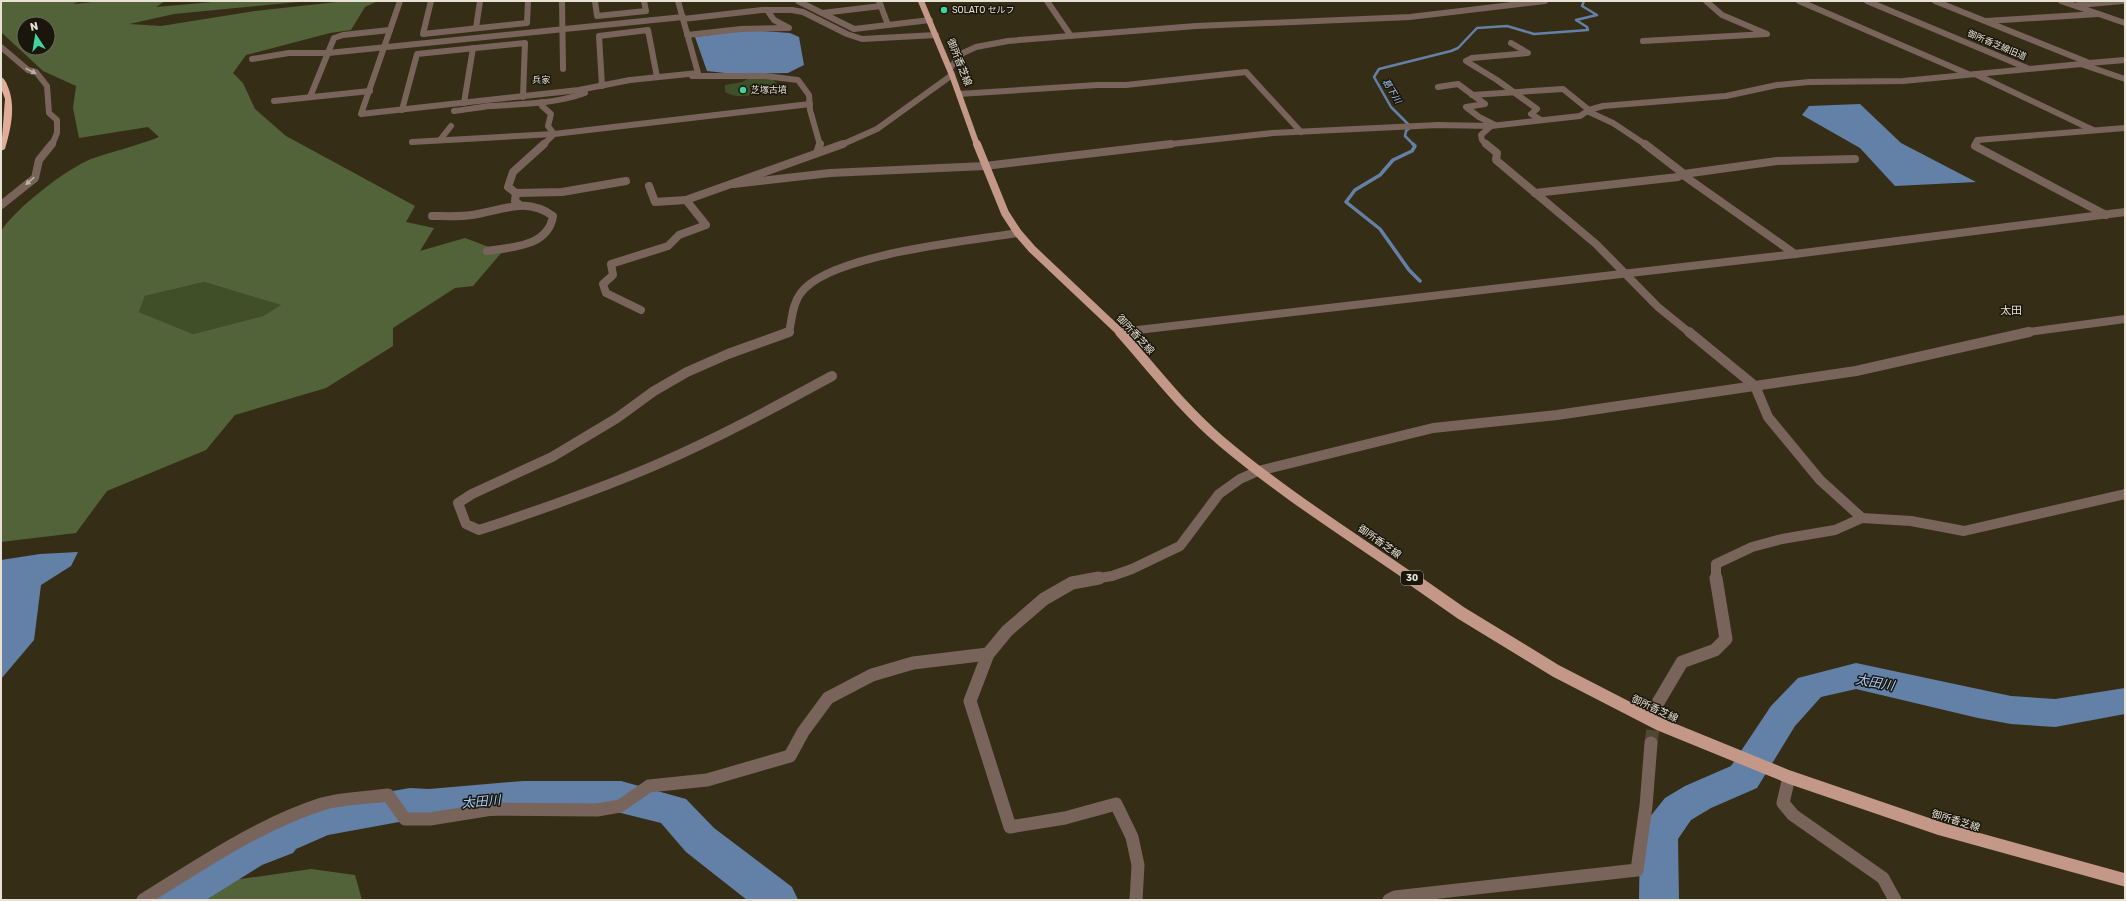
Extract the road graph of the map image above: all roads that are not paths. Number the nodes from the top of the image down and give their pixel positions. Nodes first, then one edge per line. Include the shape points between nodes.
1 (400, 1) edge
2 (431, 1) edge
3 (480, 1) edge
4 (528, 1) edge
5 (562, 1) edge
6 (595, 1) edge
7 (644, 1) edge
8 (678, 1) edge
9 (798, 1) edge
10 (921, 1) edge
11 (1047, 1) edge
12 (1545, 1) edge
13 (1706, 1) edge
14 (1799, 1) edge
15 (1867, 1) edge
16 (1935, 1) edge
17 (2061, 1) edge
18 (2123, 1) edge
19 (880, 4) edge
20 (2074, 6) junction
21 (767, 10) junction
22 (822, 13) junction
23 (2098, 14) junction
24 (683, 18) junction
25 (930, 20) junction
26 (1984, 22) junction
27 (525, 23) junction
28 (2125, 23) edge
29 (888, 25) junction
30 (476, 28) junction
31 (562, 29) junction
32 (390, 30) junction
33 (525, 33) junction
34 (688, 35) junction
35 (936, 35) junction
36 (1071, 36) junction
37 (1643, 41) dead end
38 (524, 43) junction
39 (1511, 43) dead end
40 (1, 47) edge
41 (385, 47) junction
42 (473, 48) junction
43 (328, 53) junction
44 (252, 59) dead end
45 (2125, 60) edge
46 (2091, 63) junction
47 (2081, 64) junction
48 (562, 69) dead end
49 (2029, 69) junction
50 (951, 71) junction
51 (1973, 74) junction
52 (658, 77) junction
53 (1, 79) edge
54 (2125, 79) edge
55 (602, 86) junction
56 (1438, 87) dead end
57 (370, 91) junction
58 (1512, 92) junction
59 (959, 94) junction
60 (1472, 95) junction
61 (310, 97) junction
62 (523, 97) junction
63 (274, 101) dead end
64 (542, 102) junction
65 (464, 103) junction
66 (810, 104) junction
67 (402, 110) junction
68 (440, 111) dead end
69 (1588, 111) junction
70 (1541, 120) junction
71 (451, 126) dead end
72 (1494, 126) junction
73 (2125, 128) edge
74 (2093, 130) junction
75 (1301, 132) junction
76 (554, 134) junction
77 (440, 140) junction
78 (412, 142) dead end
79 (1, 149) edge
80 (817, 153) junction
81 (1855, 159) dead end
82 (985, 166) junction
83 (1683, 175) junction
84 (626, 181) dead end
85 (734, 184) junction
86 (649, 186) dead end
87 (516, 193) junction
88 (1535, 193) junction
89 (686, 200) junction
90 (1, 205) edge
91 (520, 206) junction
92 (2125, 212) edge
93 (2106, 215) junction
94 (432, 216) dead end
95 (1018, 233) junction
96 (487, 251) dead end
97 (1795, 254) junction
98 (1626, 274) junction
99 (641, 310) dead end
100 (2125, 319) edge
101 (1120, 332) junction
102 (832, 376) dead end
103 (1755, 386) junction
104 (1258, 471) junction
105 (2125, 494) edge
106 (1862, 518) junction
107 (988, 654) junction
108 (1656, 706) tunnel mouth
109 (1651, 743) tunnel mouth
110 (1789, 777) junction
111 (2125, 880) edge
112 (143, 900) edge
113 (1136, 900) edge
114 (1389, 900) edge
115 (1895, 900) edge

1 - 32 street
2 - 30 street via 423,34
3 - 30 street
4 - 27 street
5 - 31 street
6 - 7 street via 597,16 646,11
8 - 24 street
9 - 22 street
10 - 25 main road, 御所香芝線 / 30
11 - 36 street
12 - 36 street via 1410,17 1196,26
13 - 37 street via 1722,14 1767,34
14 - 51 street
15 - 49 street, 御所香芝線旧道
16 - 26 street
17 - 20 street
18 - 20 street
19 - 22 street
19 - 29 street
20 - 23 street
21 - 24 street
21 - 34 street via 774,20 789,28 741,29
21 - 35 street via 802,12 862,39
22 - 29 street via 854,29
23 - 26 street
23 - 28 street
24 - 31 street
24 - 34 street
25 - 29 street
25 - 35 main road, 御所香芝線 / 30
26 - 46 street
27 - 30 street
27 - 33 street
31 - 33 street
31 - 48 street
32 - 41 street
32 - 43 street via 337,36
33 - 38 street
33 - 41 street
34 - 52 street via 698,73
35 - 50 main road, 御所香芝線 / 30
36 - 50 street via 988,44 963,54
38 - 42 street
38 - 62 street
39 - 58 street via 1528,53 1472,58 1466,61
40 -> 90 street via 28,70 36,72 47,86 49,113 57,120 57,133 39,160 35,178
41 - 43 street
41 - 57 street
42 - 65 street
42 - 67 street via 417,54
43 - 44 street via 289,53
43 - 61 street
45 - 46 street
46 - 47 street
47 - 49 street, 御所香芝線旧道
47 - 54 street, 御所香芝線旧道
49 - 51 street
50 - 59 main road, 御所香芝線 / 30
50 - 80 street via 877,129
51 - 69 street via 1903,81 1796,83 1726,96 1603,106
51 - 74 street
52 - 55 street
52 - 55 street via 648,30 599,36
53 - 79 highway via 9,99 7,128
55 - 62 street
56 - 60 street via 1458,84
57 - 61 street
57 - 67 street via 361,114
58 - 60 street
58 - 69 street via 1563,89
58 - 70 street via 1537,109 1531,114
59 - 75 street via 1126,85 1246,72
59 - 82 main road, 御所香芝線 / 30
60 - 72 street via 1485,104 1466,107
61 - 63 street
62 - 65 street
64 - 66 street via 564,100 589,91 619,85 703,75 765,76 798,80 809,95
64 - 68 street via 514,107
64 - 76 street via 542,106 551,114 548,126
65 - 67 street
66 - 76 street
66 - 80 street via 820,143
69 - 70 street via 1580,116
69 - 83 street via 1630,133
70 - 72 street
71 - 77 street
72 - 75 street via 1438,124
72 - 88 street via 1481,135 1482,140 1497,153 1496,160
73 - 74 street
74 - 93 street via 1976,140 1975,146
75 - 82 street via 1216,138
76 - 77 street
76 - 87 street via 513,172 508,187
77 - 78 street
80 - 85 street
81 - 83 street via 1777,161
82 - 85 street via 830,174
82 - 95 main road, 御所香芝線 / 30 via 1005,213
83 - 88 street via 1678,178
83 - 97 street via 1745,216
84 - 87 street via 574,191
85 - 89 street
86 - 89 street via 654,202
87 - 91 street via 515,201
88 - 98 street via 1596,244
89 - 99 street via 706,225 679,235 668,246 610,264 613,275 603,284 606,294
91 - 94 street via 471,215
91 - 96 street via 542,207 553,216 547,235 532,242
92 - 93 street
93 - 97 street
95 - 101 main road, 御所香芝線 / 30
95 - 102 street via 926,247 841,266 803,290 798,297 789,332 687,372 552,457 472,494 458,503 460,509 466,524 479,530 532,512 634,474 757,417
97 - 98 street
98 - 101 street
98 - 103 street via 1658,307
100 - 103 street via 2013,334 1856,371
101 - 104 main road, 御所香芝線 / 30 via 1188,410
103 - 104 street via 1557,415 1434,428
103 - 106 street via 1768,417 1820,480
104 - 107 street via 1240,479 1220,494 1180,546 1119,574 1072,583 1044,599 1007,631
104 - 110 main road, 御所香芝線 / 30 via 1461,613 1556,671 1659,724
105 - 106 street via 1964,531 1911,521
106 - 108 street via 1835,530 1752,547 1716,564 1726,639 1715,650 1682,662
107 - 112 street via 913,663 872,675 828,698 803,732 790,756 706,780 650,786 620,806 597,810 492,809 430,819 405,819 388,795 323,804 237,842
107 - 113 street via 970,701 1010,827 1065,818 1116,804 1132,837 1138,865
109 - 114 street via 1637,870 1395,897
110 - 111 main road, 御所香芝線 / 30 via 1941,829
110 - 115 street via 1784,803 1793,815 1883,878

